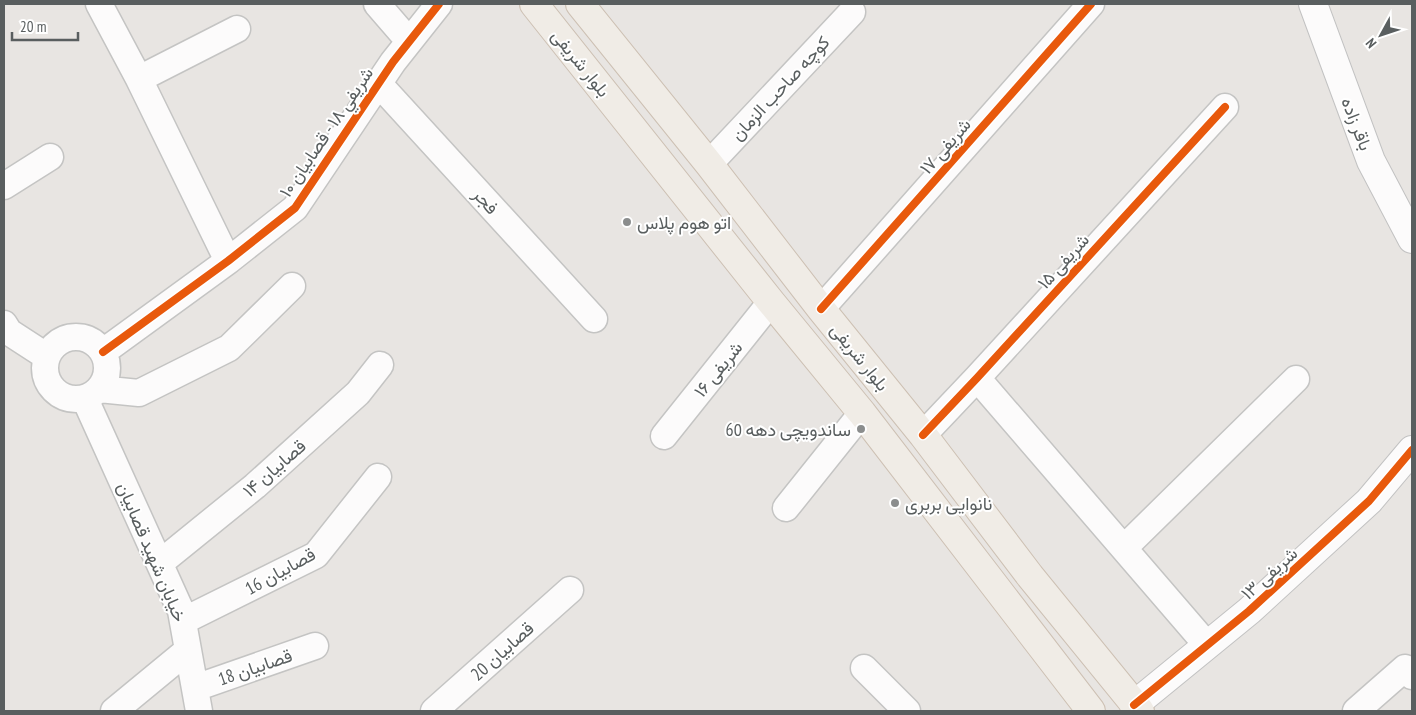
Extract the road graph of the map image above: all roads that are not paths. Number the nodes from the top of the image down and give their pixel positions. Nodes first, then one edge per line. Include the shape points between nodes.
1 (99, 4) edge
2 (377, 4) edge
3 (439, 4) edge
4 (534, 4) edge
5 (580, 4) edge
6 (1092, 4) edge
7 (1312, 4) edge
8 (852, 12) dead end
9 (237, 29) dead end
10 (409, 41) junction
11 (139, 79) junction
12 (378, 83) junction
13 (1225, 107) dead end
14 (50, 158) dead end
15 (709, 164) junction
16 (4, 186) edge
17 (1412, 239) edge
18 (228, 261) junction
19 (292, 286) dead end
20 (771, 302) junction
21 (821, 309) junction
22 (594, 319) dead end
23 (4, 324) edge
24 (103, 352) junction
25 (46, 356) junction
26 (380, 365) dead end
27 (977, 378) junction
28 (1296, 379) dead end
29 (92, 394) junction
30 (862, 413) junction
31 (923, 435) junction
32 (664, 436) dead end
33 (1412, 450) edge
34 (378, 477) dead end
35 (786, 508) dead end
36 (1124, 548) junction
37 (160, 563) junction
38 (570, 590) dead end
39 (183, 622) junction
40 (1207, 645) junction
41 (315, 646) dead end
42 (188, 650) junction
43 (864, 668) dead end
44 (1410, 668) edge
45 (197, 700) edge
46 (1137, 708) edge
47 (114, 711) edge
48 (434, 711) edge
49 (907, 711) edge
50 (1091, 711) edge
51 (1356, 711) edge

1 - 11 street
2 - 10 street
3 - 10 street, شريفي ۱۸ - قصابیان ۱۰
4 - 20 main road, بلوار شریفی
5 - 15 main road, بلوار شریفی
6 - 21 street, شریفی ۱۷
7 - 17 street, باقر زاده via 1372,161
8 - 15 street, کوچه صاحب الزمان
9 - 11 street
10 - 12 street, شريفي ۱۸ - قصابیان ۱۰
11 - 18 street
12 - 18 street, شريفي ۱۸ - قصابیان ۱۰ via 295,208
12 - 22 street, فجر
13 - 27 street, شریفی ۱۵
14 - 16 street
15 - 21 main road, بلوار شریفی
18 - 24 street, شريفي ۱۸ - قصابیان ۱۰
19 - 29 street via 229,348 139,393
20 - 30 main road, بلوار شریفی
20 - 32 street, شریفی ۱۶
21 - 31 main road, بلوار شریفی
23 - 25 street via 9,332
24 - 25 street via 93,342 80,337 66,338 54,345
24 - 29 street via 106,378
25 - 29 street via 44,370 48,384 58,394 71,400
26 - 37 street, قصابیان ۱۴ via 358,393 255,486
27 - 31 street, شریفی ۱۵
27 - 36 street
28 - 36 street
29 - 37 street, خیابان شهید قصابیان
30 - 35 street
30 - 50 main road, بلوار شریفی
31 - 46 main road, بلوار شریفی via 1030,576
33 - 40 street, شریفی ۱۳ via 1369,501
34 - 39 street, قصابیان 16 via 316,556
36 - 40 street
37 - 39 street, خیابان شهید قصابیان
38 - 48 street, قصابیان 20
39 - 42 street, خیابان شهید قصابیان
40 - 46 street, شریفی ۱۳
41 - 45 street, قصابیان 18
42 - 45 street, خیابان شهید قصابیان
42 - 47 street
43 - 49 street
44 - 51 street

